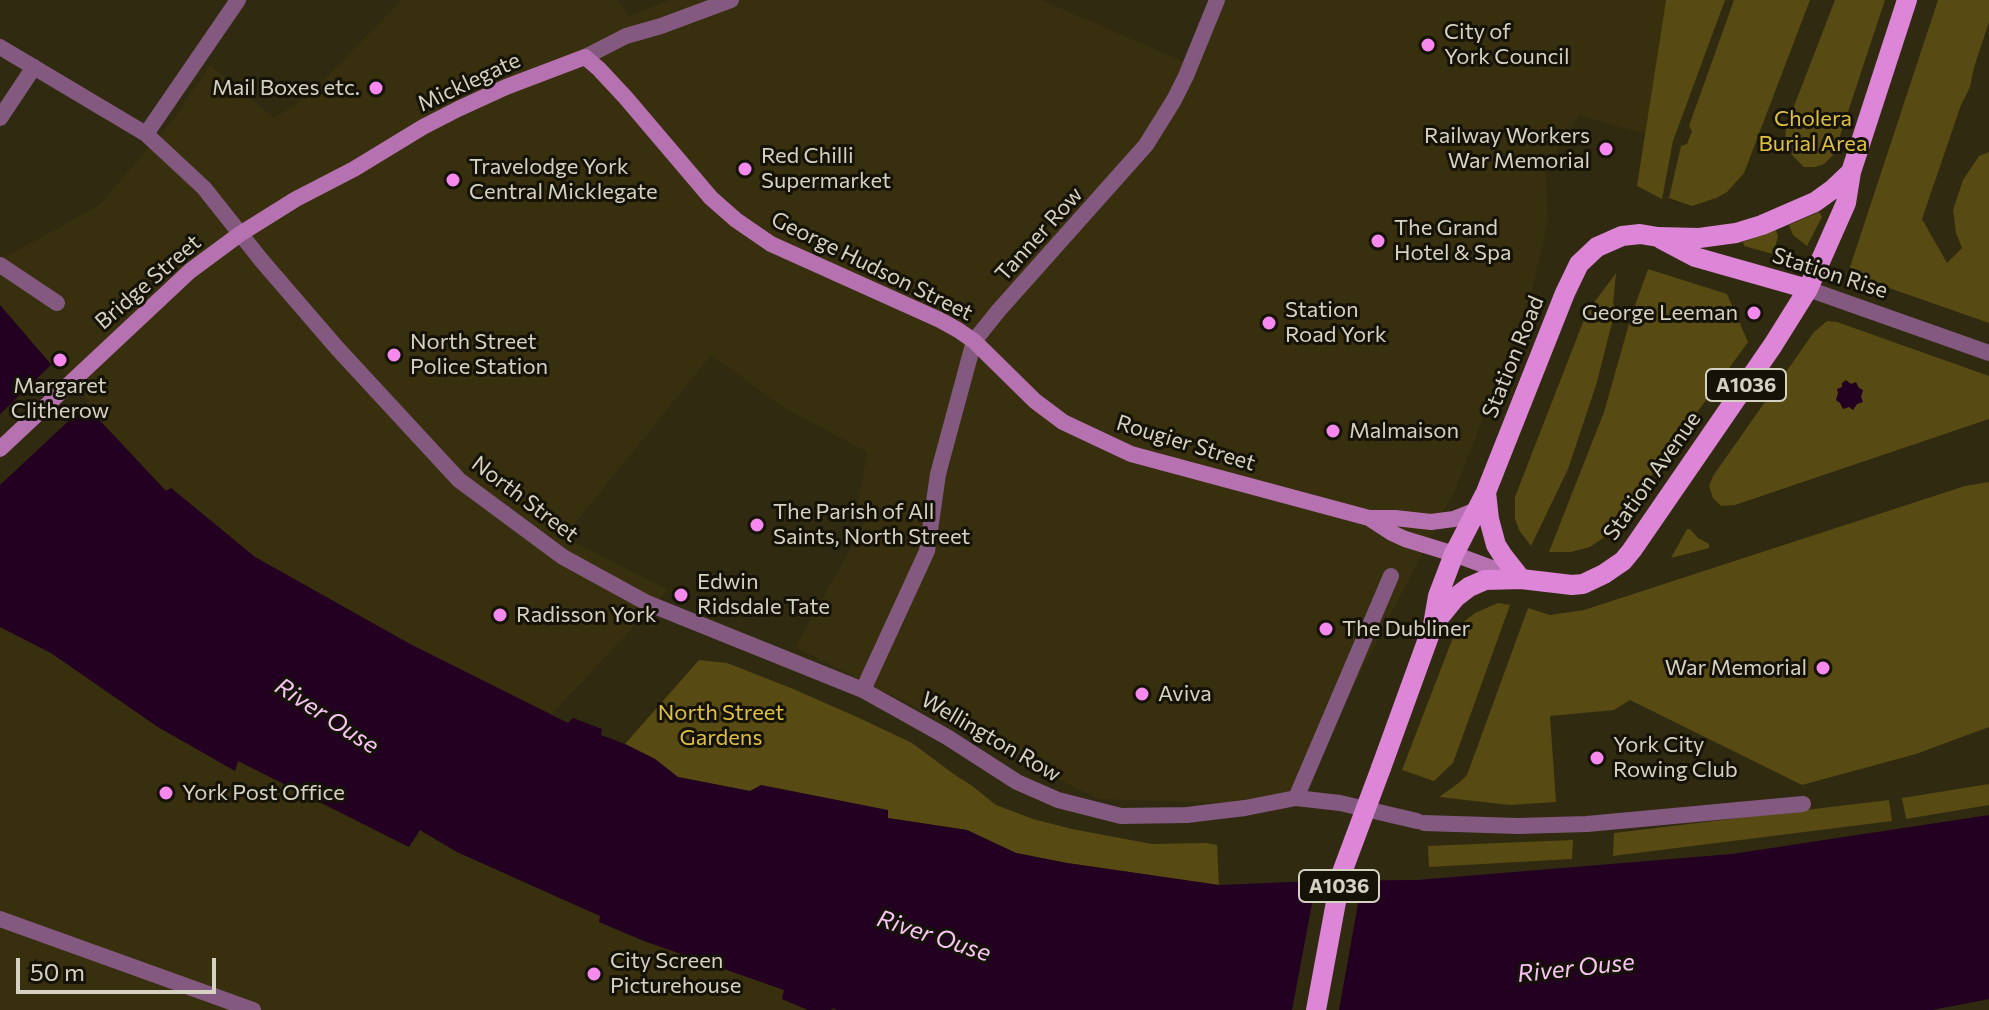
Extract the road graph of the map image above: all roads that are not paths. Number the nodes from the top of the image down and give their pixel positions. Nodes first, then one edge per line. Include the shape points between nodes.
1 (238, 0) edge
2 (731, 0) edge
3 (1217, 0) edge
4 (1907, 0) edge
5 (0, 47) edge
6 (585, 57) junction
7 (34, 67) junction
8 (0, 118) edge
9 (146, 134) junction
10 (1851, 172) junction
11 (240, 234) junction
12 (1658, 237) junction
13 (0, 265) edge
14 (1808, 289) junction
15 (57, 303) dead end
16 (974, 341) junction
17 (1989, 353) edge
18 (0, 449) edge
19 (1486, 492) junction
20 (1474, 511) junction
21 (1369, 518) junction
22 (1454, 554) junction
23 (1391, 576) dead end
24 (1521, 579) junction
25 (1433, 625) junction
26 (863, 690) junction
27 (1296, 798) junction
28 (1803, 804) dead end
29 (0, 919) edge
30 (253, 1010) edge
31 (1316, 1010) edge

1 - 9 street
2 - 6 street, Micklegate via 626,36
3 - 16 street, Tanner Row via 1174,100 1146,145
4 - 10 main road, A1036
5 - 7 street, North Street
6 - 11 main road, Micklegate via 458,109
6 - 16 main road, George Hudson Street via 736,220 771,244 940,320
7 - 8 street
7 - 9 street, North Street
9 - 11 street, North Street via 198,182
10 - 12 main road, A1036 via 1815,202 1762,225 1699,238
10 - 14 main road, A1036 via 1846,203
11 - 18 main road, Bridge Street via 190,271
11 - 26 street, North Street via 459,480 563,557 647,603
12 - 14 main road, Station Rise / A1036 via 1695,257
12 - 19 main road, Station Road / A1036 via 1622,236 1588,253 1577,268
13 - 15 street
14 - 17 street, Station Rise
14 - 24 main road, Station Avenue / A1036 via 1623,561 1583,584
16 - 21 main road, Rougier Street via 1063,422 1131,454
16 - 26 street, Tanner Row via 938,474 927,551
19 - 20 main road, Station Road / A1036
19 - 24 main road via 1496,545
20 - 21 main road, Rougier Street via 1431,522
20 - 22 main road, Station Road / A1036
21 - 22 main road, Rougier Street via 1405,539
22 - 24 main road, Rougier Street
22 - 25 main road, Station Road / A1036
23 - 27 street
24 - 25 main road, Station Road / A1036 via 1485,580 1469,587
25 - 31 main road, Station Road / A1036, bridge via 1341,875
26 - 27 street, Wellington Row via 1017,782 1058,800 1121,816 1187,815
27 - 28 street via 1420,822 1518,826
29 - 30 street

